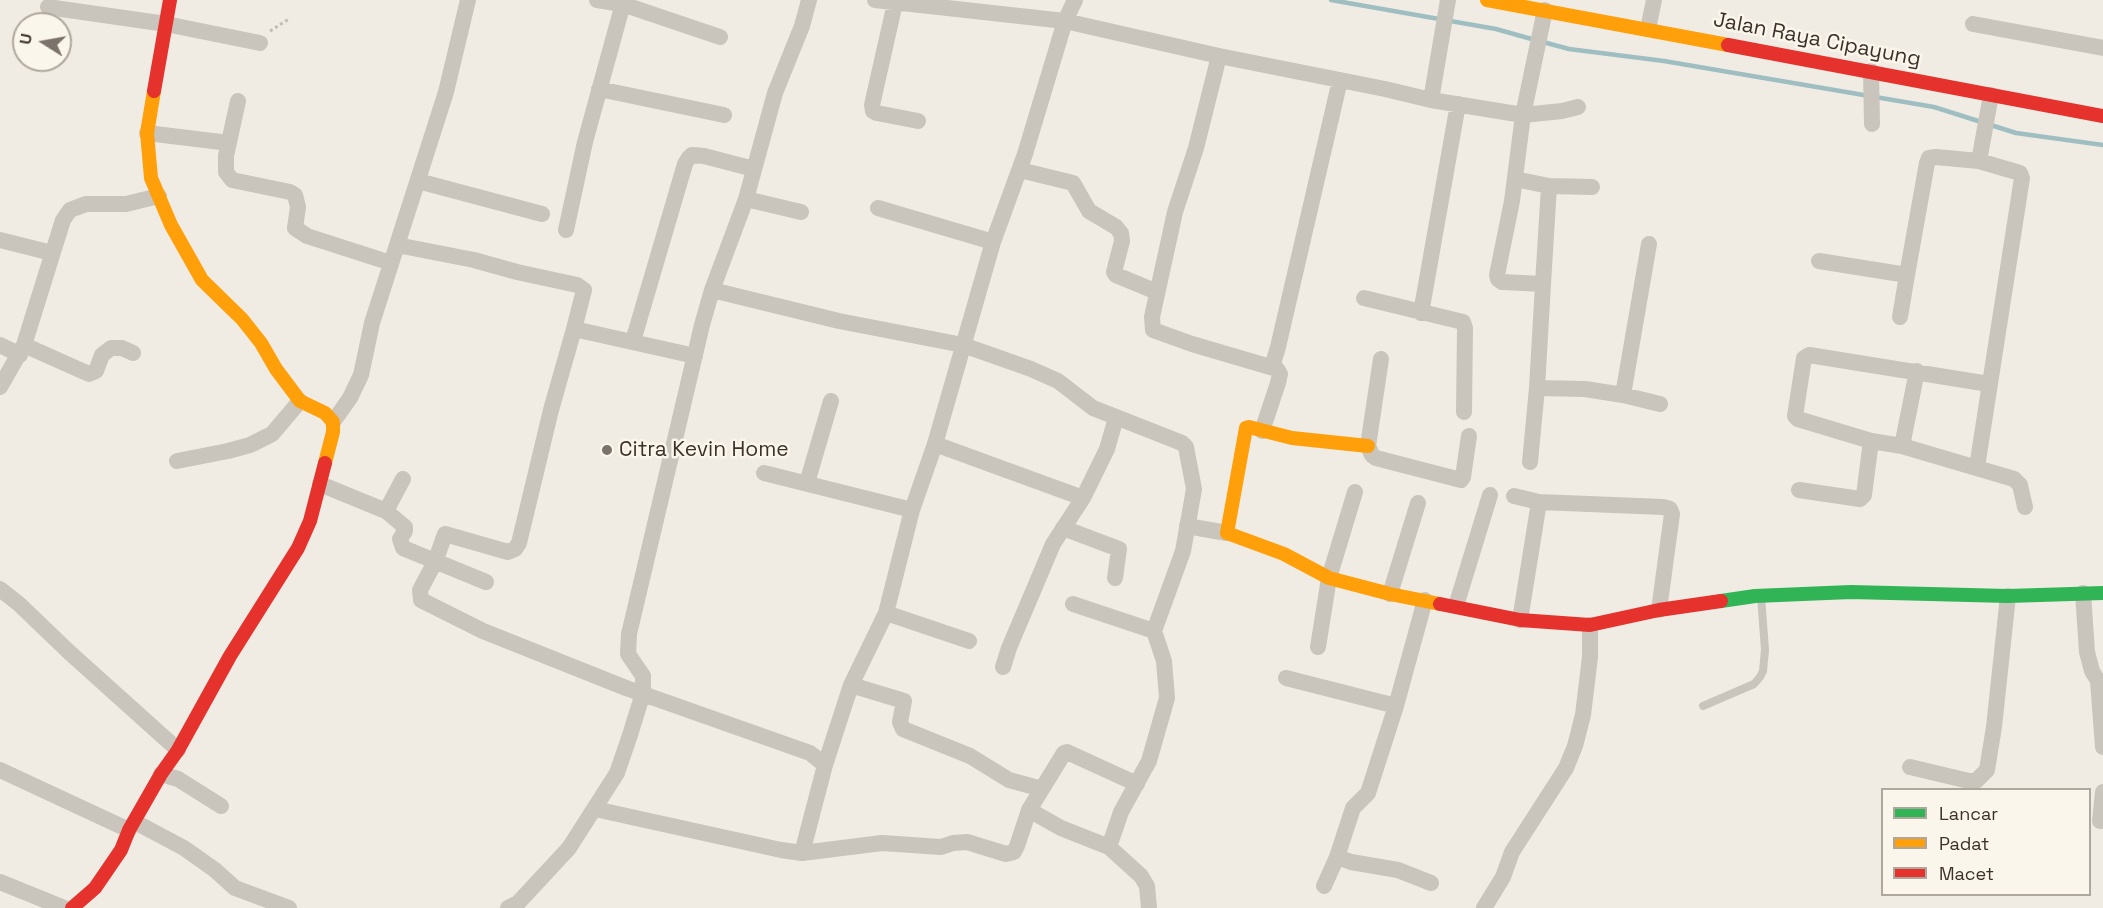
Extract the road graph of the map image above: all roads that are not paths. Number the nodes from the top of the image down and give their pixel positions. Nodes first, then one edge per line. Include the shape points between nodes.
1 (170, 0) edge
2 (468, 0) edge
3 (597, 0) edge
4 (809, 0) edge
5 (875, 0) edge
6 (1075, 0) edge
7 (1487, 0) edge
8 (1654, 0) edge
9 (623, 2) edge
10 (895, 3) junction
11 (1447, 5) edge
12 (48, 6) dead end
13 (1544, 15) junction
14 (1065, 21) junction
15 (166, 24) junction
16 (1973, 24) dead end
17 (1648, 29) junction
18 (720, 37) dead end
19 (260, 43) road end
20 (2103, 48) edge
21 (1219, 56) junction
22 (1871, 77) junction
23 (1340, 80) junction
24 (598, 89) junction
25 (1431, 100) junction
26 (238, 101) dead end
27 (1458, 104) junction
28 (1990, 104) junction
29 (1578, 107) dead end
30 (2103, 113) edge
31 (724, 115) dead end
32 (1523, 115) junction
33 (1872, 116) dead end
34 (918, 121) dead end
35 (147, 133) junction
36 (228, 143) junction
37 (1979, 161) junction
38 (754, 169) junction
39 (1020, 170) junction
40 (1515, 179) junction
41 (418, 181) junction
42 (1549, 186) junction
43 (1592, 187) dead end
44 (159, 196) junction
45 (746, 199) junction
46 (878, 208) dead end
47 (801, 212) dead end
48 (542, 214) dead end
49 (566, 230) dead end
50 (0, 240) edge
51 (993, 242) junction
52 (1649, 244) dead end
53 (396, 245) junction
54 (52, 253) junction
55 (1819, 261) dead end
56 (391, 262) junction
57 (1907, 275) junction
58 (1544, 284) junction
59 (712, 290) junction
60 (1157, 292) junction
61 (1364, 298) dead end
62 (1421, 313) junction
63 (1900, 317) dead end
64 (574, 329) junction
65 (633, 340) junction
66 (0, 345) edge
67 (963, 345) junction
68 (22, 350) junction
69 (133, 353) dead end
70 (695, 356) junction
71 (1381, 358) dead end
72 (1272, 367) junction
73 (1917, 371) junction
74 (1989, 384) junction
75 (0, 387) edge
76 (1537, 388) junction
77 (1623, 395) junction
78 (300, 401) junction
79 (831, 401) dead end
80 (1660, 404) dead end
81 (1464, 412) dead end
82 (1116, 418) junction
83 (333, 422) junction
84 (1262, 431) junction
85 (1469, 436) dead end
86 (1871, 441) junction
87 (935, 444) junction
88 (1368, 446) junction
89 (1902, 446) junction
90 (177, 461) dead end
91 (1530, 462) dead end
92 (1977, 467) junction
93 (764, 473) dead end
94 (403, 478) dead end
95 (807, 483) junction
96 (320, 484) junction
97 (1799, 490) dead end
98 (1355, 492) dead end
99 (1490, 495) dead end
100 (1514, 496) dead end
101 (1083, 498) junction
102 (1539, 502) junction
103 (1418, 503) dead end
104 (2025, 507) dead end
105 (912, 510) junction
106 (386, 511) junction
107 (1187, 526) junction
108 (1063, 528) junction
109 (1227, 533) junction
110 (435, 562) junction
111 (1115, 578) dead end
112 (1329, 578) junction
113 (486, 582) dead end
114 (0, 590) edge
115 (2083, 593) junction
116 (2103, 593) edge
117 (1390, 594) junction
118 (1761, 596) junction
119 (2008, 596) junction
120 (1425, 600) junction
121 (1073, 604) dead end
122 (1456, 606) junction
123 (1659, 610) junction
124 (886, 613) junction
125 (1520, 620) junction
126 (1590, 625) junction
127 (1154, 631) junction
128 (969, 641) dead end
129 (1318, 646) dead end
130 (1003, 667) dead end
131 (1287, 678) dead end
132 (851, 685) junction
133 (643, 693) junction
134 (1396, 706) junction
135 (1703, 706) dead end
136 (2103, 747) edge
137 (178, 750) junction
138 (825, 765) junction
139 (1910, 767) dead end
140 (0, 770) edge
141 (161, 774) junction
142 (1137, 784) junction
143 (1042, 789) junction
144 (2103, 792) edge
145 (221, 806) dead end
146 (595, 809) junction
147 (1029, 810) junction
148 (2100, 821) dead end
149 (132, 826) junction
150 (1109, 847) junction
151 (802, 853) junction
152 (1337, 857) junction
153 (0, 882) edge
154 (1431, 883) dead end
155 (1324, 886) dead end
156 (516, 906) edge
157 (64, 908) edge
158 (72, 908) edge
159 (289, 908) edge
160 (1149, 908) edge
161 (1484, 908) edge

1 - 15 street
2 - 41 street via 446,92
3 - 9 street
4 - 38 street
5 - 10 street
6 - 14 street
7 - 13 street, Jalan Raya Cipayung
8 - 17 street
9 - 18 street
9 - 24 street
10 - 14 street
10 - 34 street via 873,111
11 - 25 street
12 - 15 street
13 - 17 street, Jalan Raya Cipayung
13 - 32 street
14 - 21 street
14 - 39 street
15 - 19 street
15 - 35 street
16 - 20 street
17 - 22 street, Jalan Raya Cipayung
21 - 23 street
21 - 60 street
22 - 28 street, Jalan Raya Cipayung
22 - 33 street
23 - 25 street
23 - 72 street
24 - 31 street
24 - 49 street
25 - 27 street
26 - 36 street
27 - 32 street
27 - 62 street
28 - 30 street, Jalan Raya Cipayung
28 - 37 street
29 - 32 street
32 - 40 street
35 - 36 street
35 - 44 street via 152,178
36 - 56 street via 225,172 232,180 295,195 295,228 307,236
37 - 57 street via 1929,158
37 - 74 street via 2020,173 2022,177
38 - 45 street
38 - 65 street via 704,156 692,155 688,159
39 - 51 street
39 - 60 street via 1073,183 1089,211 1121,233 1116,275
40 - 42 street
40 - 58 street via 1498,279
41 - 48 street
41 - 53 street
42 - 43 street
42 - 58 street
44 - 54 street via 126,204 86,204 70,210
44 - 78 street via 202,280 261,343
45 - 47 street
45 - 59 street
46 - 51 street
50 - 54 street
51 - 67 street
52 - 77 street
53 - 56 street
53 - 64 street via 577,285 584,290
54 - 68 street
55 - 57 street
56 - 83 street via 361,375
57 - 63 street
58 - 76 street
59 - 67 street via 839,321
59 - 70 street
60 - 72 street via 1153,330
61 - 62 street
62 - 81 street via 1463,322
64 - 65 street
64 - 110 street via 519,543 508,552 447,533
65 - 70 street
66 - 68 street
67 - 82 street via 1058,381 1093,408
67 - 87 street
68 - 69 street via 88,374 96,371 102,355 111,348
68 - 75 street
70 - 133 street via 629,634 628,654 643,676
71 - 88 street
72 - 84 street via 1280,374
73 - 74 street
73 - 86 street via 1809,355 1804,358 1795,416
73 - 89 street
74 - 92 street
76 - 77 street
76 - 91 street
77 - 80 street
78 - 83 street via 326,413
78 - 90 street via 272,434 258,441 228,452
79 - 95 street
82 - 101 street via 1107,449
82 - 107 street via 1182,442 1186,447 1194,489
83 - 96 street
84 - 88 street
84 - 109 street via 1249,427 1244,432
85 - 88 street via 1461,480 1376,458
86 - 89 street
86 - 97 street via 1864,495 1860,499
87 - 101 street
87 - 105 street
89 - 92 street
92 - 104 street via 2014,479 2020,485
93 - 95 street
94 - 106 street
95 - 105 street
96 - 106 street
96 - 137 street via 298,548 230,656
98 - 112 street
99 - 122 street
100 - 102 street
101 - 108 street
102 - 123 street via 1670,509
102 - 125 street
103 - 117 street
105 - 124 street
106 - 110 street via 405,527 400,539 403,548
107 - 109 street
107 - 127 street
108 - 111 street via 1116,546 1119,549
108 - 130 street
109 - 112 street via 1284,554
110 - 113 street
110 - 133 street via 420,590 422,600 483,631
112 - 117 street
112 - 129 street
114 - 137 street
115 - 116 street
115 - 119 street
115 - 136 street via 2087,652 2098,681
117 - 120 street
118 - 119 street via 1851,591
118 - 123 street
118 - 135 lane via 1765,650 1760,677 1754,684
119 - 139 street via 1986,770 1976,781 1969,781
120 - 122 street
120 - 134 street
121 - 127 street
122 - 125 street
123 - 126 street
124 - 128 street
124 - 132 street
125 - 126 street
126 - 161 street via 1583,715 1575,746 1566,768 1512,852 1503,877
127 - 142 street via 1164,661 1167,698 1149,761
131 - 134 street
132 - 138 street
132 - 143 street via 904,701 900,722 903,729 970,756 1009,780
133 - 138 street via 810,753
133 - 146 street via 617,773
134 - 152 street via 1368,793 1353,808
137 - 141 street
138 - 151 street
140 - 149 street
141 - 145 street via 178,779
141 - 149 street
142 - 143 street via 1067,752
142 - 150 street via 1121,812
143 - 147 street
144 - 148 street
146 - 151 street
146 - 156 street via 569,848
147 - 150 street
147 - 151 street via 1017,846 1010,854 967,842 941,848 882,843
149 - 158 street via 96,888
149 - 159 street via 184,848 235,888
150 - 160 street via 1141,876 1147,886
152 - 154 street via 1398,870
152 - 155 street
153 - 157 street

